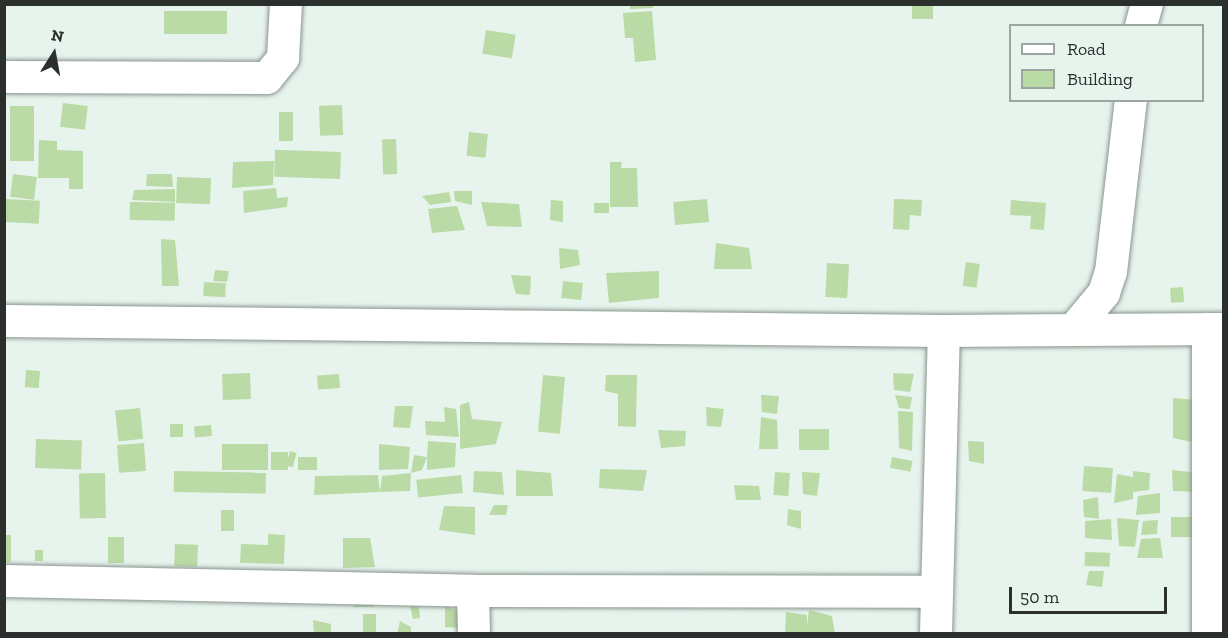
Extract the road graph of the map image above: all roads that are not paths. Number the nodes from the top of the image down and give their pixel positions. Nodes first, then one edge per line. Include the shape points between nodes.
1 (286, 4) edge
2 (1147, 4) edge
3 (1142, 24) edge
4 (4, 77) edge
5 (1131, 102) edge
6 (4, 321) edge
7 (1074, 329) junction
8 (1216, 329) edge
9 (944, 331) junction
10 (4, 581) edge
11 (473, 591) junction
12 (937, 592) junction
13 (474, 633) edge
14 (936, 633) edge
15 (1208, 633) edge

1 - 4 street via 283,58 267,78
2 - 3 street
5 - 7 street via 1111,273 1104,293
6 - 9 street
7 - 8 street
7 - 9 street
8 - 15 street
9 - 12 street
10 - 11 street
11 - 12 street
11 - 13 street
12 - 14 street

